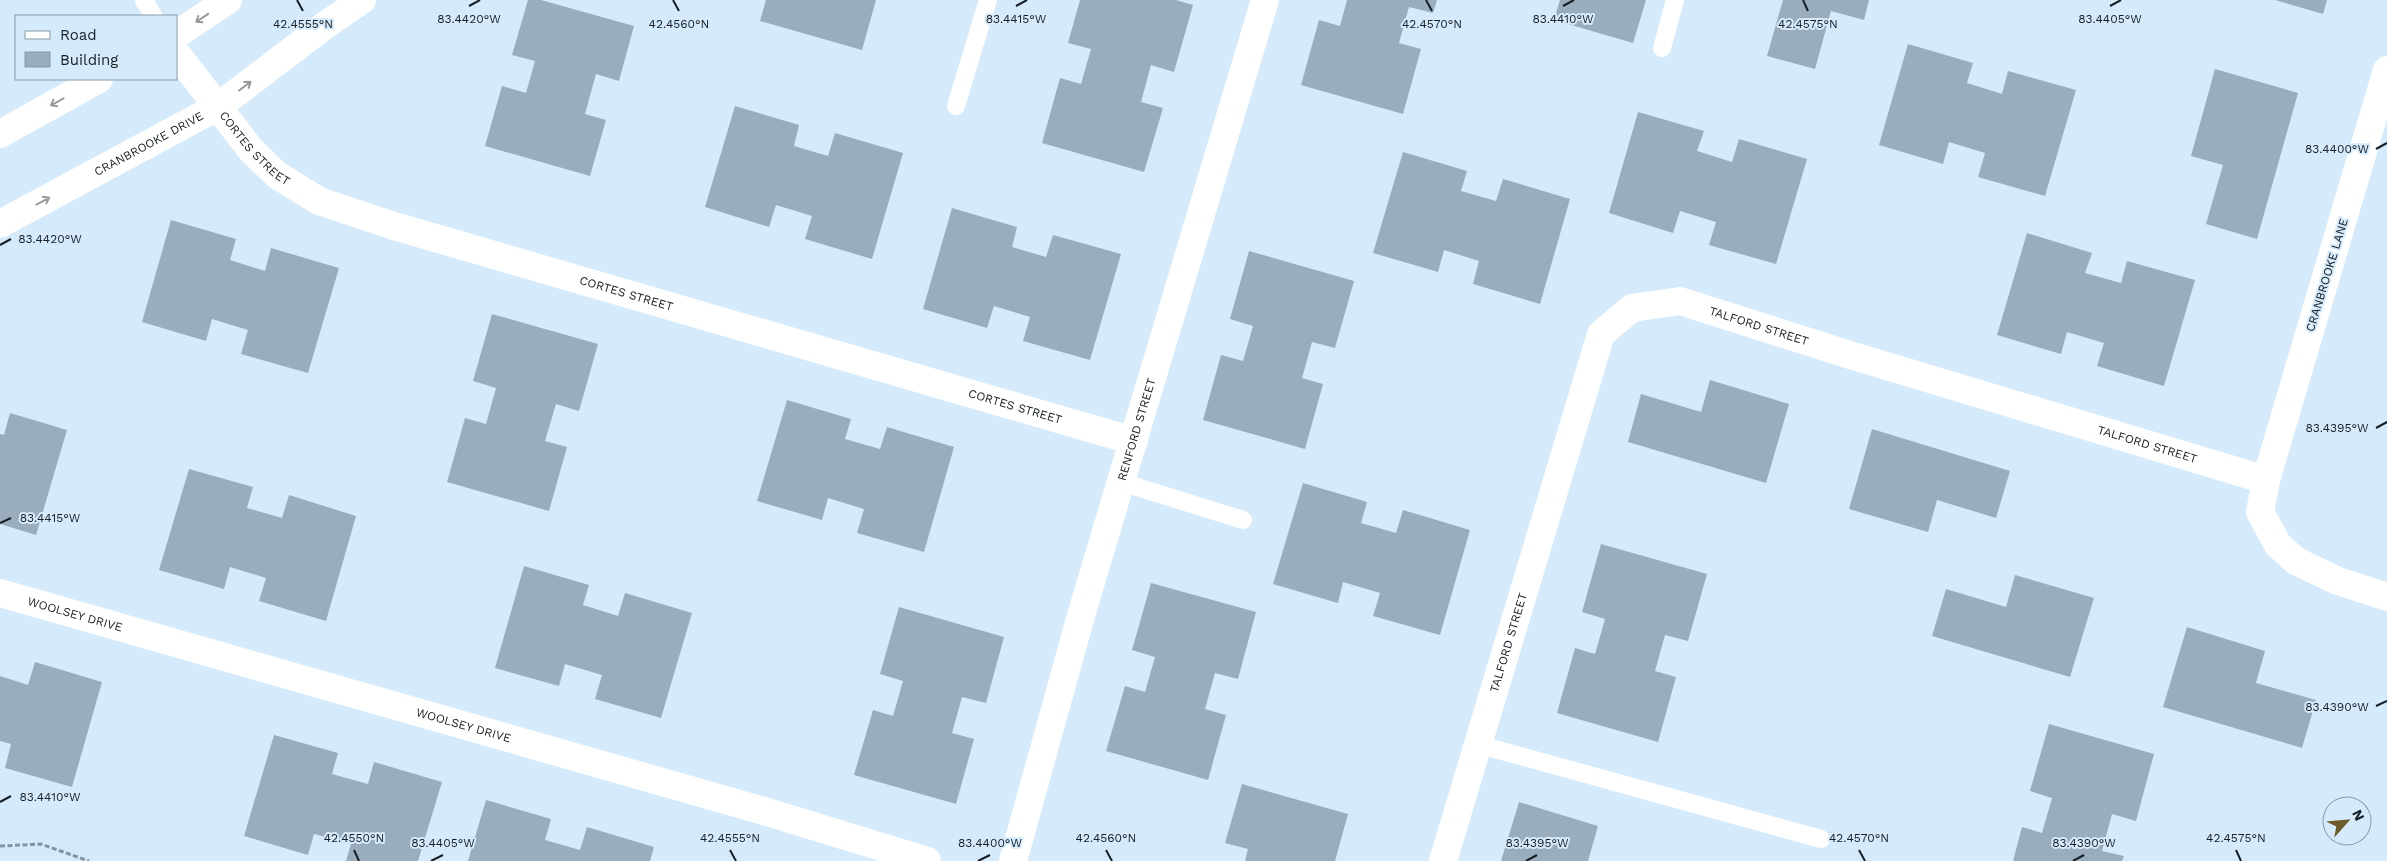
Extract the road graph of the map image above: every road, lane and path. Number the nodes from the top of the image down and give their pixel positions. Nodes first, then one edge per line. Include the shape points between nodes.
1 (144, 0) edge
2 (228, 0) edge
3 (362, 0) edge
4 (988, 0) edge
5 (1264, 0) edge
6 (1675, 0) edge
7 (152, 15) edge
8 (178, 34) edge
9 (1662, 48) dead end
10 (178, 55) edge
11 (2387, 70) edge
12 (98, 80) edge
13 (219, 106) junction
14 (956, 106) dead end
15 (0, 134) edge
16 (0, 224) edge
17 (1134, 440) junction
18 (2266, 480) junction
19 (1122, 482) junction
20 (1242, 520) dead end
21 (0, 593) edge
22 (2387, 597) edge
23 (1477, 744) junction
24 (1821, 839) dead end
25 (0, 846) edge
26 (89, 861) edge
27 (927, 861) edge
28 (1013, 861) edge
29 (1443, 861) edge

1 - 7 lane
2 -> 8 street
13 -> 3 street, CRANBROOKE DRIVE
4 - 14 lane
5 - 17 street, RENFORD STREET
6 - 9 lane
10 - 13 street, CORTES STREET
11 - 18 street, CRANBROOKE LANE
12 -> 15 street
16 -> 13 street, CRANBROOKE DRIVE
13 - 17 street, CORTES STREET via 251,150 277,175 319,201 403,229
17 - 19 street, RENFORD STREET
18 - 22 street via 2260,512 2278,545 2296,561 2338,581
18 - 23 street, TALFORD STREET via 1680,301 1632,308 1601,334
19 - 20 lane
19 - 28 street, RENFORD STREET via 1082,612
21 - 27 street, WOOLSEY DRIVE
23 - 24 lane
23 - 29 street, TALFORD STREET
25 - 26 path via 41,844

